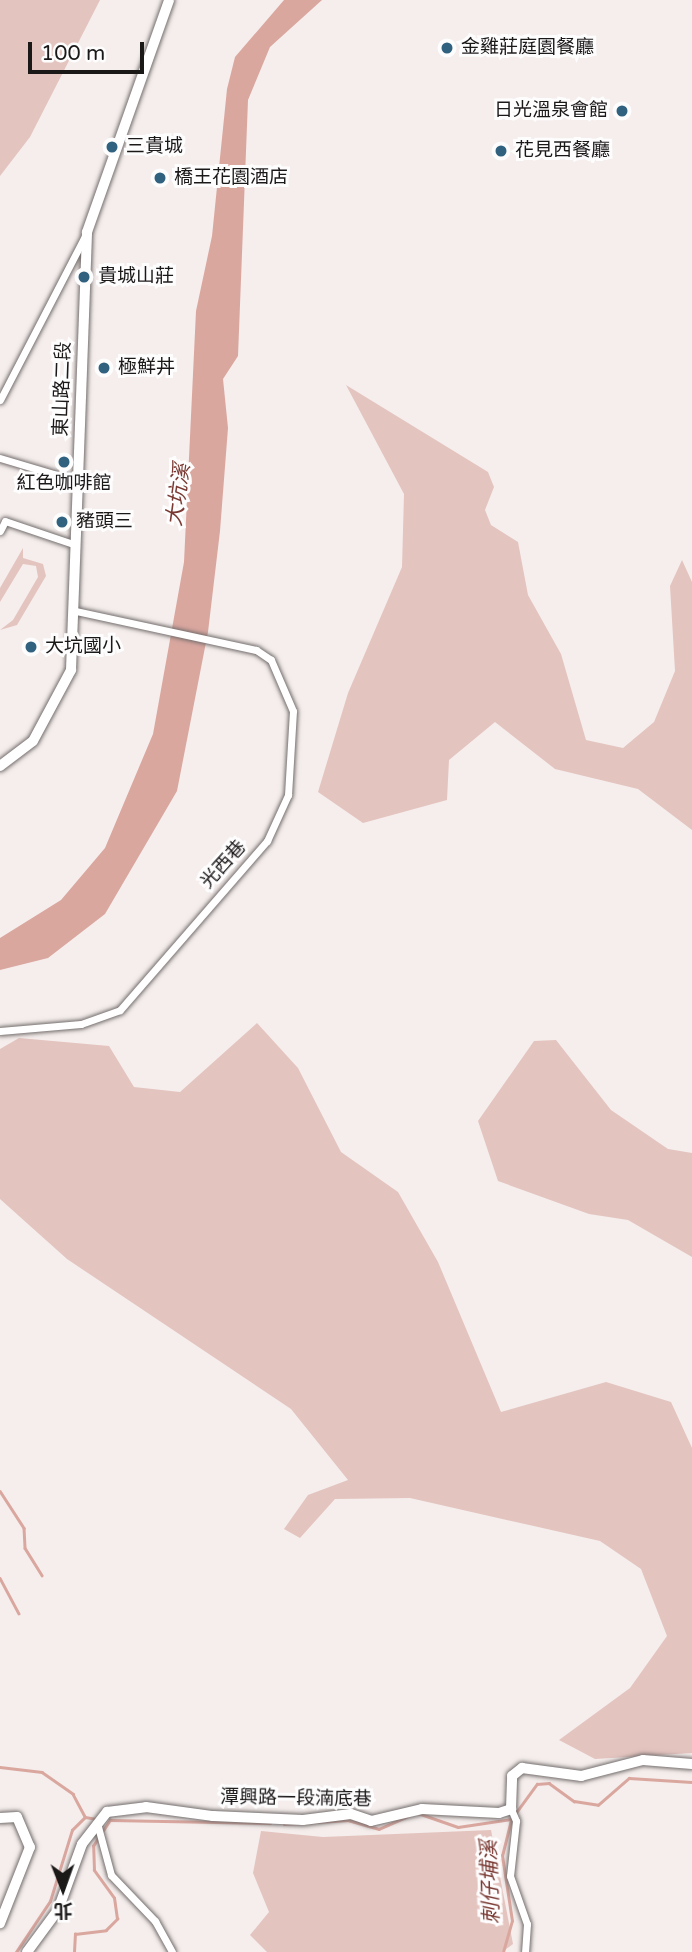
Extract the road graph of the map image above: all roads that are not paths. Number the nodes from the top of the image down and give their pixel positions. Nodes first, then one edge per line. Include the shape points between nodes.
1 (169, 0) edge
2 (87, 232) junction
3 (0, 400) edge
4 (0, 458) edge
5 (77, 481) junction
6 (0, 531) edge
7 (75, 545) junction
8 (75, 611) junction
9 (0, 766) edge
10 (0, 1031) edge
11 (692, 1764) edge
12 (511, 1809) junction
13 (0, 1818) edge
14 (96, 1821) junction
15 (0, 1923) edge
16 (27, 1952) edge
17 (172, 1952) edge
18 (525, 1952) edge

1 - 2 street, 東山路二段
2 - 3 street
2 - 5 street, 東山路二段
4 - 5 street
5 - 7 street, 東山路二段
6 - 7 street via 5,521
7 - 8 street, 東山路二段
8 - 9 street, 東山路二段 via 64,691 33,741
8 - 10 street, 光西巷 via 263,655 289,695 291,774 275,825 120,1010 81,1024
11 - 12 street via 643,1760 581,1776 522,1768 512,1776
12 - 14 street, 潭興路一段湳底巷 via 422,1809 371,1821 351,1814 303,1820 146,1807 107,1812
12 - 18 street via 516,1821 510,1876 527,1924
13 - 15 street via 17,1817 30,1847
14 - 16 street via 58,1910
14 - 17 street via 111,1875 155,1921

